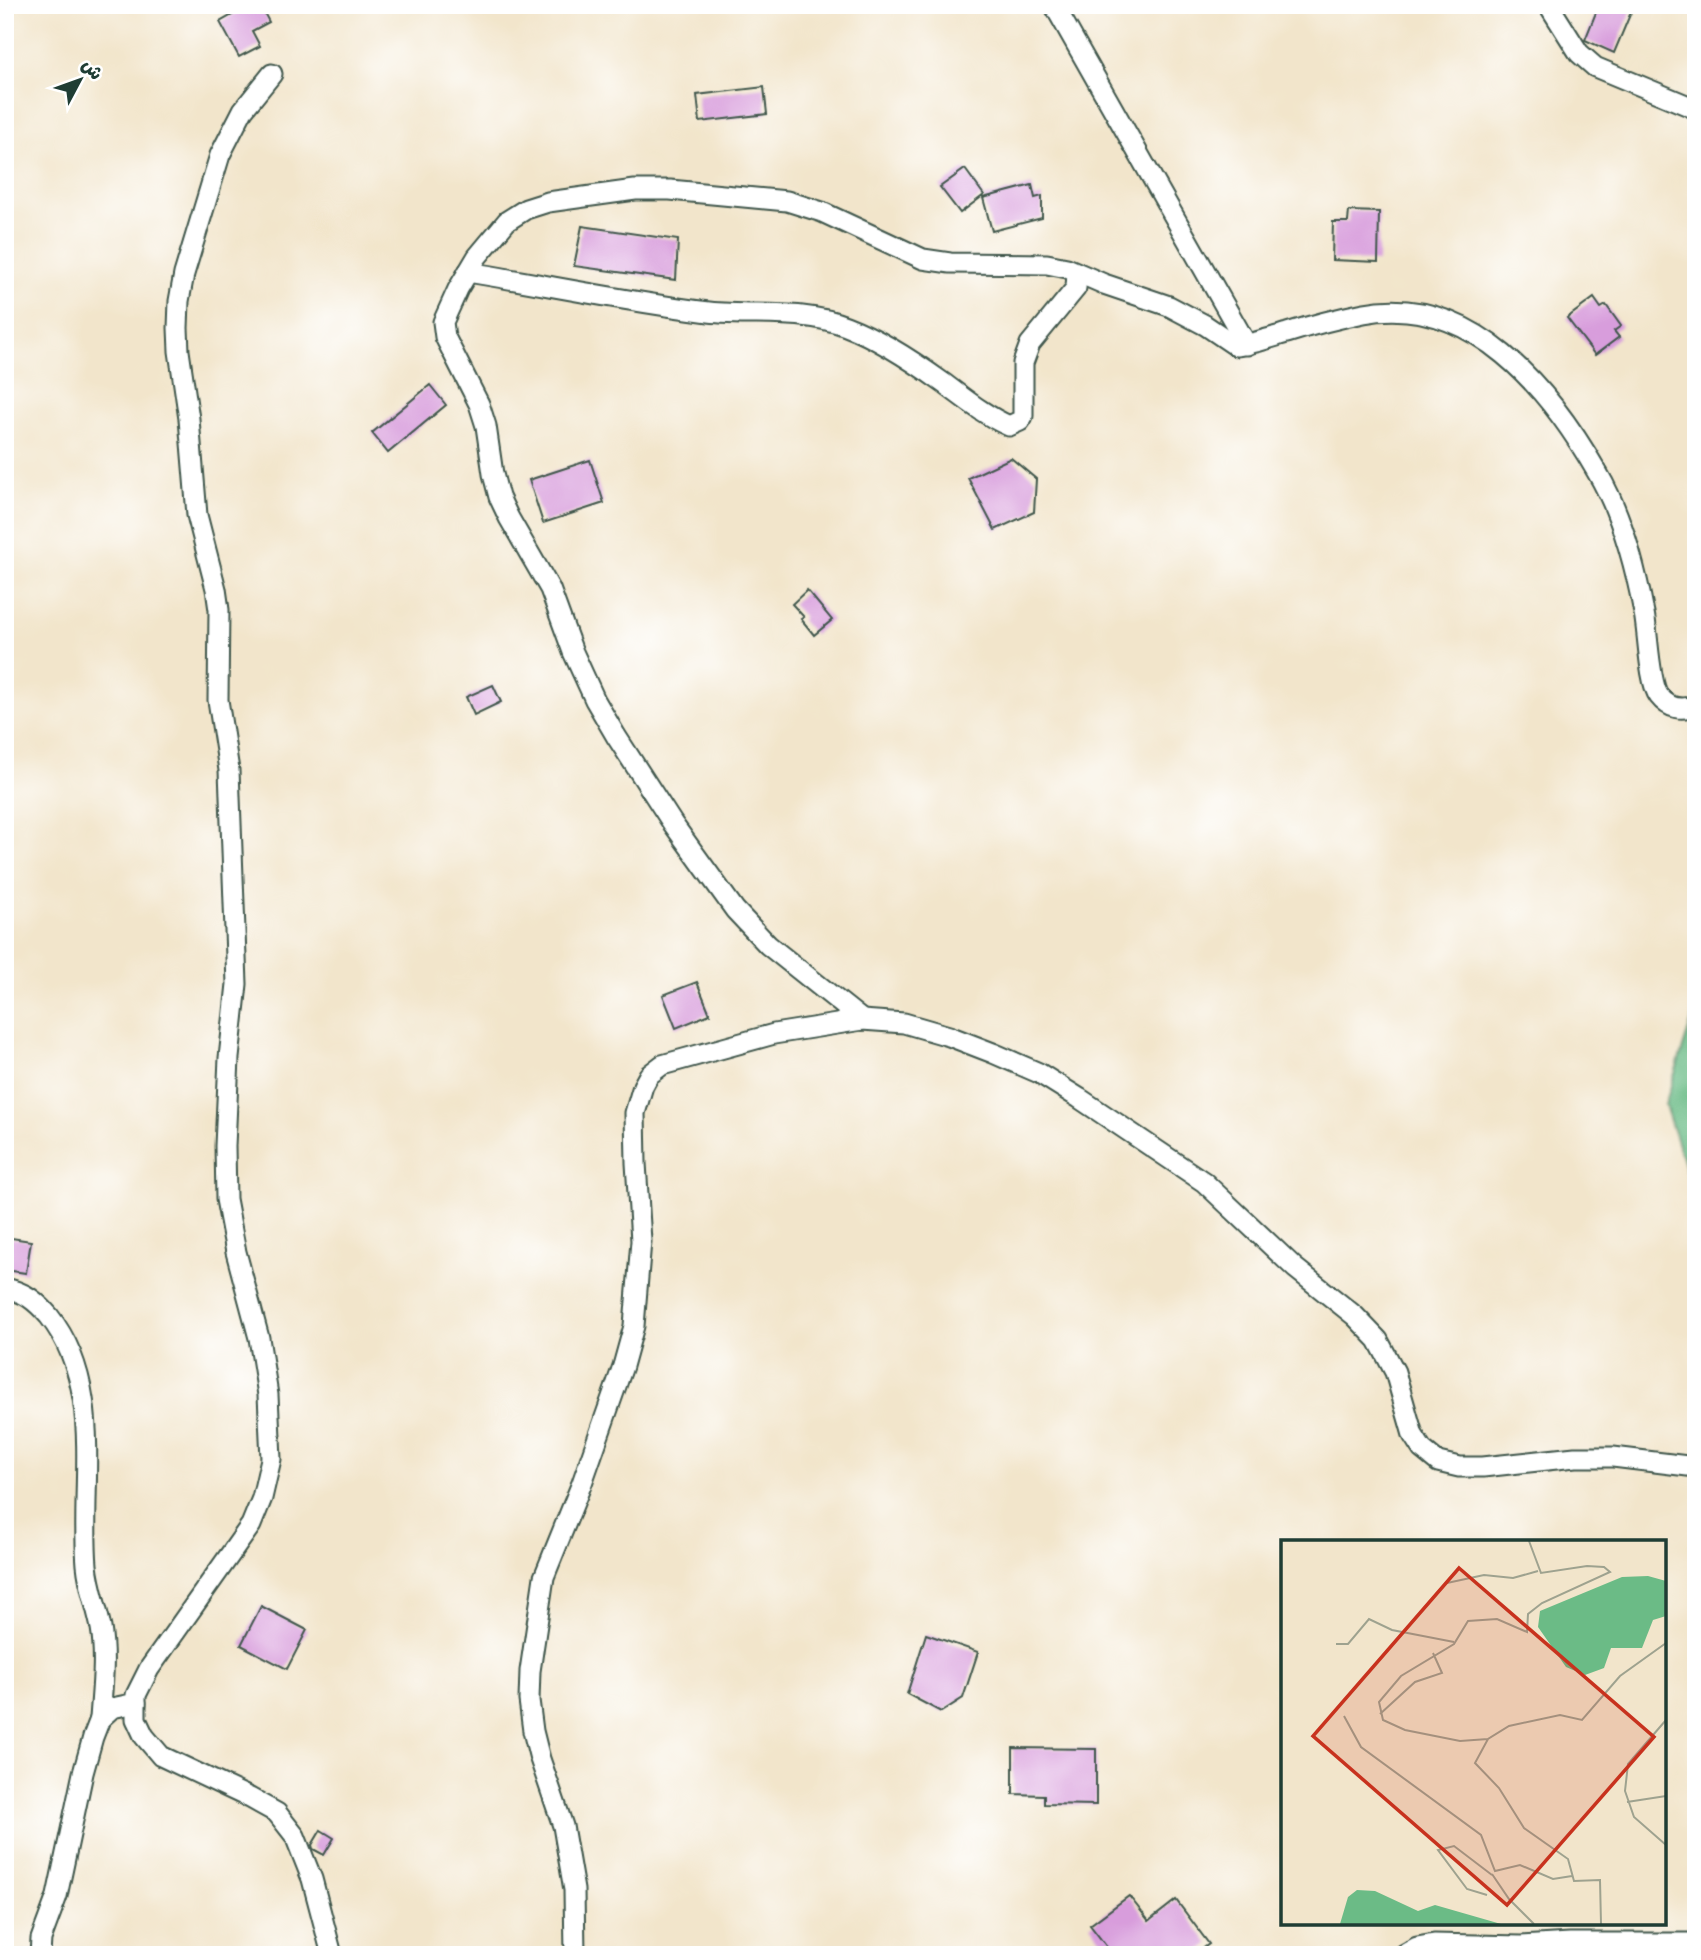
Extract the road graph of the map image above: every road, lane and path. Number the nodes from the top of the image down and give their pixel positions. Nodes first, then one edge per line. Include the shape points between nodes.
1 (1054, 5) edge
2 (1550, 7) dead end
3 (272, 74) dead end
4 (1696, 109) edge
5 (468, 272) junction
6 (1077, 272) junction
7 (1247, 345) junction
8 (1696, 705) edge
9 (862, 1020) junction
10 (5, 1288) edge
11 (1696, 1467) edge
12 (136, 1703) junction
13 (100, 1719) junction
14 (1696, 1943) edge
15 (40, 1955) edge
16 (332, 1955) edge
17 (575, 1955) edge
18 (1403, 1955) edge

1 - 7 street
2 - 4 street via 1579,53 1595,67
3 - 12 street via 243,110 220,155 184,274 178,328 197,515 219,610 218,700 229,770 237,984 229,1058 226,1199 259,1338 271,1459 251,1525 149,1669
5 - 6 street via 507,221 526,209 558,200 670,190 787,201 822,212 923,259 1047,264
5 - 6 street via 702,311 820,318 884,345 1009,426 1023,416 1023,363 1030,344 1076,288
5 - 9 street via 443,322 445,337 479,404 499,497 550,589 595,699 673,824 735,910 768,945
6 - 7 street via 1169,306 1236,346
7 - 8 street via 1366,313 1404,311 1438,316 1464,328 1521,369 1552,403 1592,464 1621,524 1644,612 1658,695 1684,710
9 - 11 street via 904,1023 949,1036 1039,1073 1204,1182 1378,1340 1395,1372 1413,1435 1438,1462 1483,1467 1613,1457
9 - 17 street via 774,1034 688,1057 662,1065 643,1086 635,1113 641,1241 634,1326 624,1366 544,1577 530,1671 533,1731 562,1826 574,1890
10 - 13 street via 27,1294 58,1328 83,1393 87,1567 103,1655
12 - 13 street via 112,1708
12 - 16 street via 136,1719 144,1736 161,1756 250,1797 277,1814 295,1836
13 - 15 street
14 - 18 street via 1434,1944

